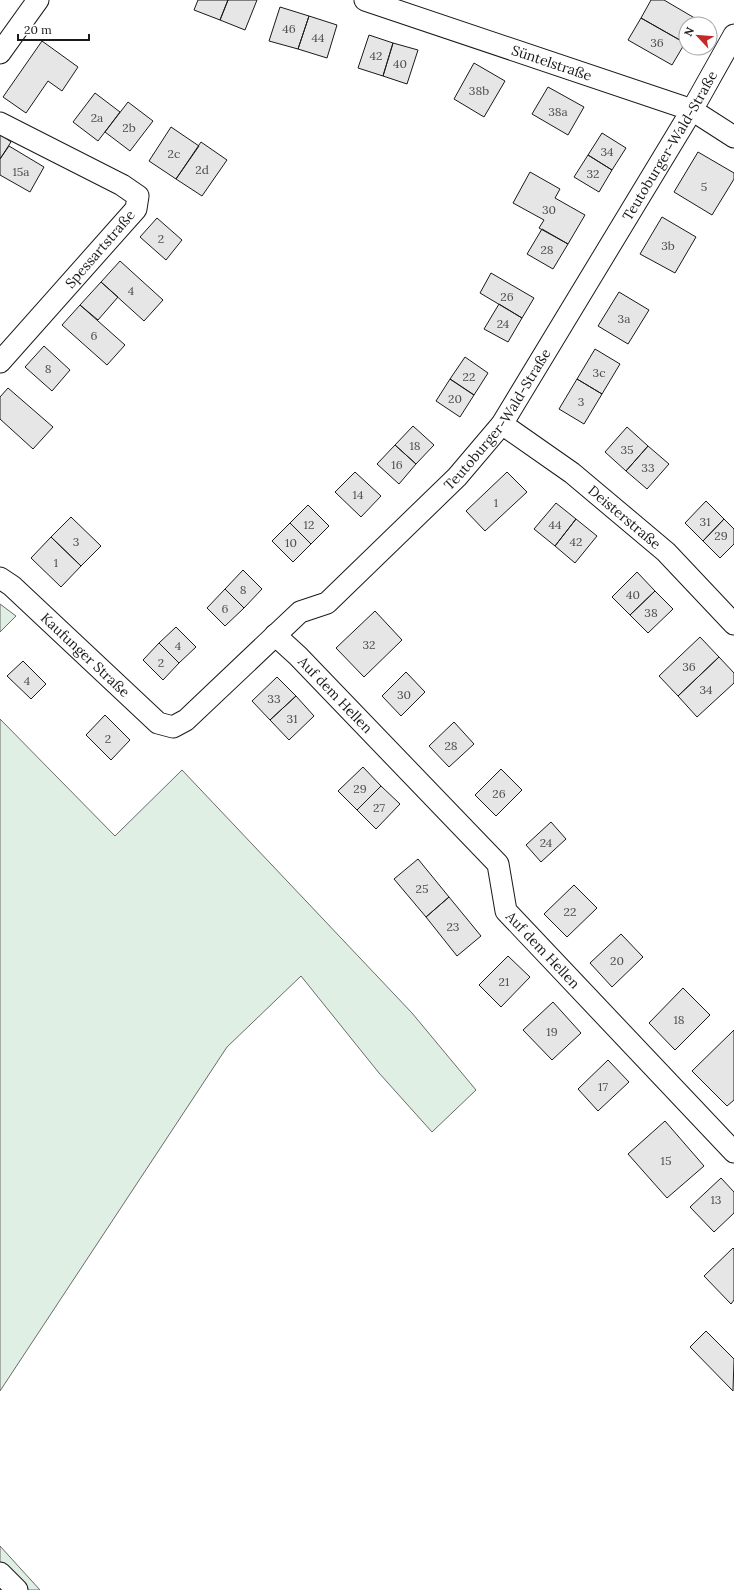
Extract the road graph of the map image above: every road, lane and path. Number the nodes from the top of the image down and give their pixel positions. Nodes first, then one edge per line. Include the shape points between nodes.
1 (38, 0) edge
2 (365, 0) edge
3 (734, 35) edge
4 (0, 53) edge
5 (692, 110) junction
6 (0, 123) edge
7 (734, 137) edge
8 (0, 362) edge
9 (502, 424) junction
10 (0, 578) edge
11 (734, 624) edge
12 (275, 635) junction
13 (173, 727) joint
14 (734, 1152) edge
15 (0, 1573) edge
16 (16, 1590) edge

1 - 4 street
2 - 5 street, Süntelstraße
3 - 5 street, Teutoburger-Wald-Straße
5 - 7 street, Süntelstraße
5 - 9 street, Teutoburger-Wald-Straße
6 - 8 street, Spessartstraße via 122,185 138,196 136,209
9 - 11 street, Deisterstraße via 572,473 666,552
9 - 12 street, Teutoburger-Wald-Straße via 457,477 327,603 300,612
10 - 13 street, Kaufunger Straße via 12,586 158,723
12 - 13 street, Teutoburger-Wald-Straße via 186,720
12 - 14 street, Auf dem Hellen via 498,864 506,911
15 - 16 street

